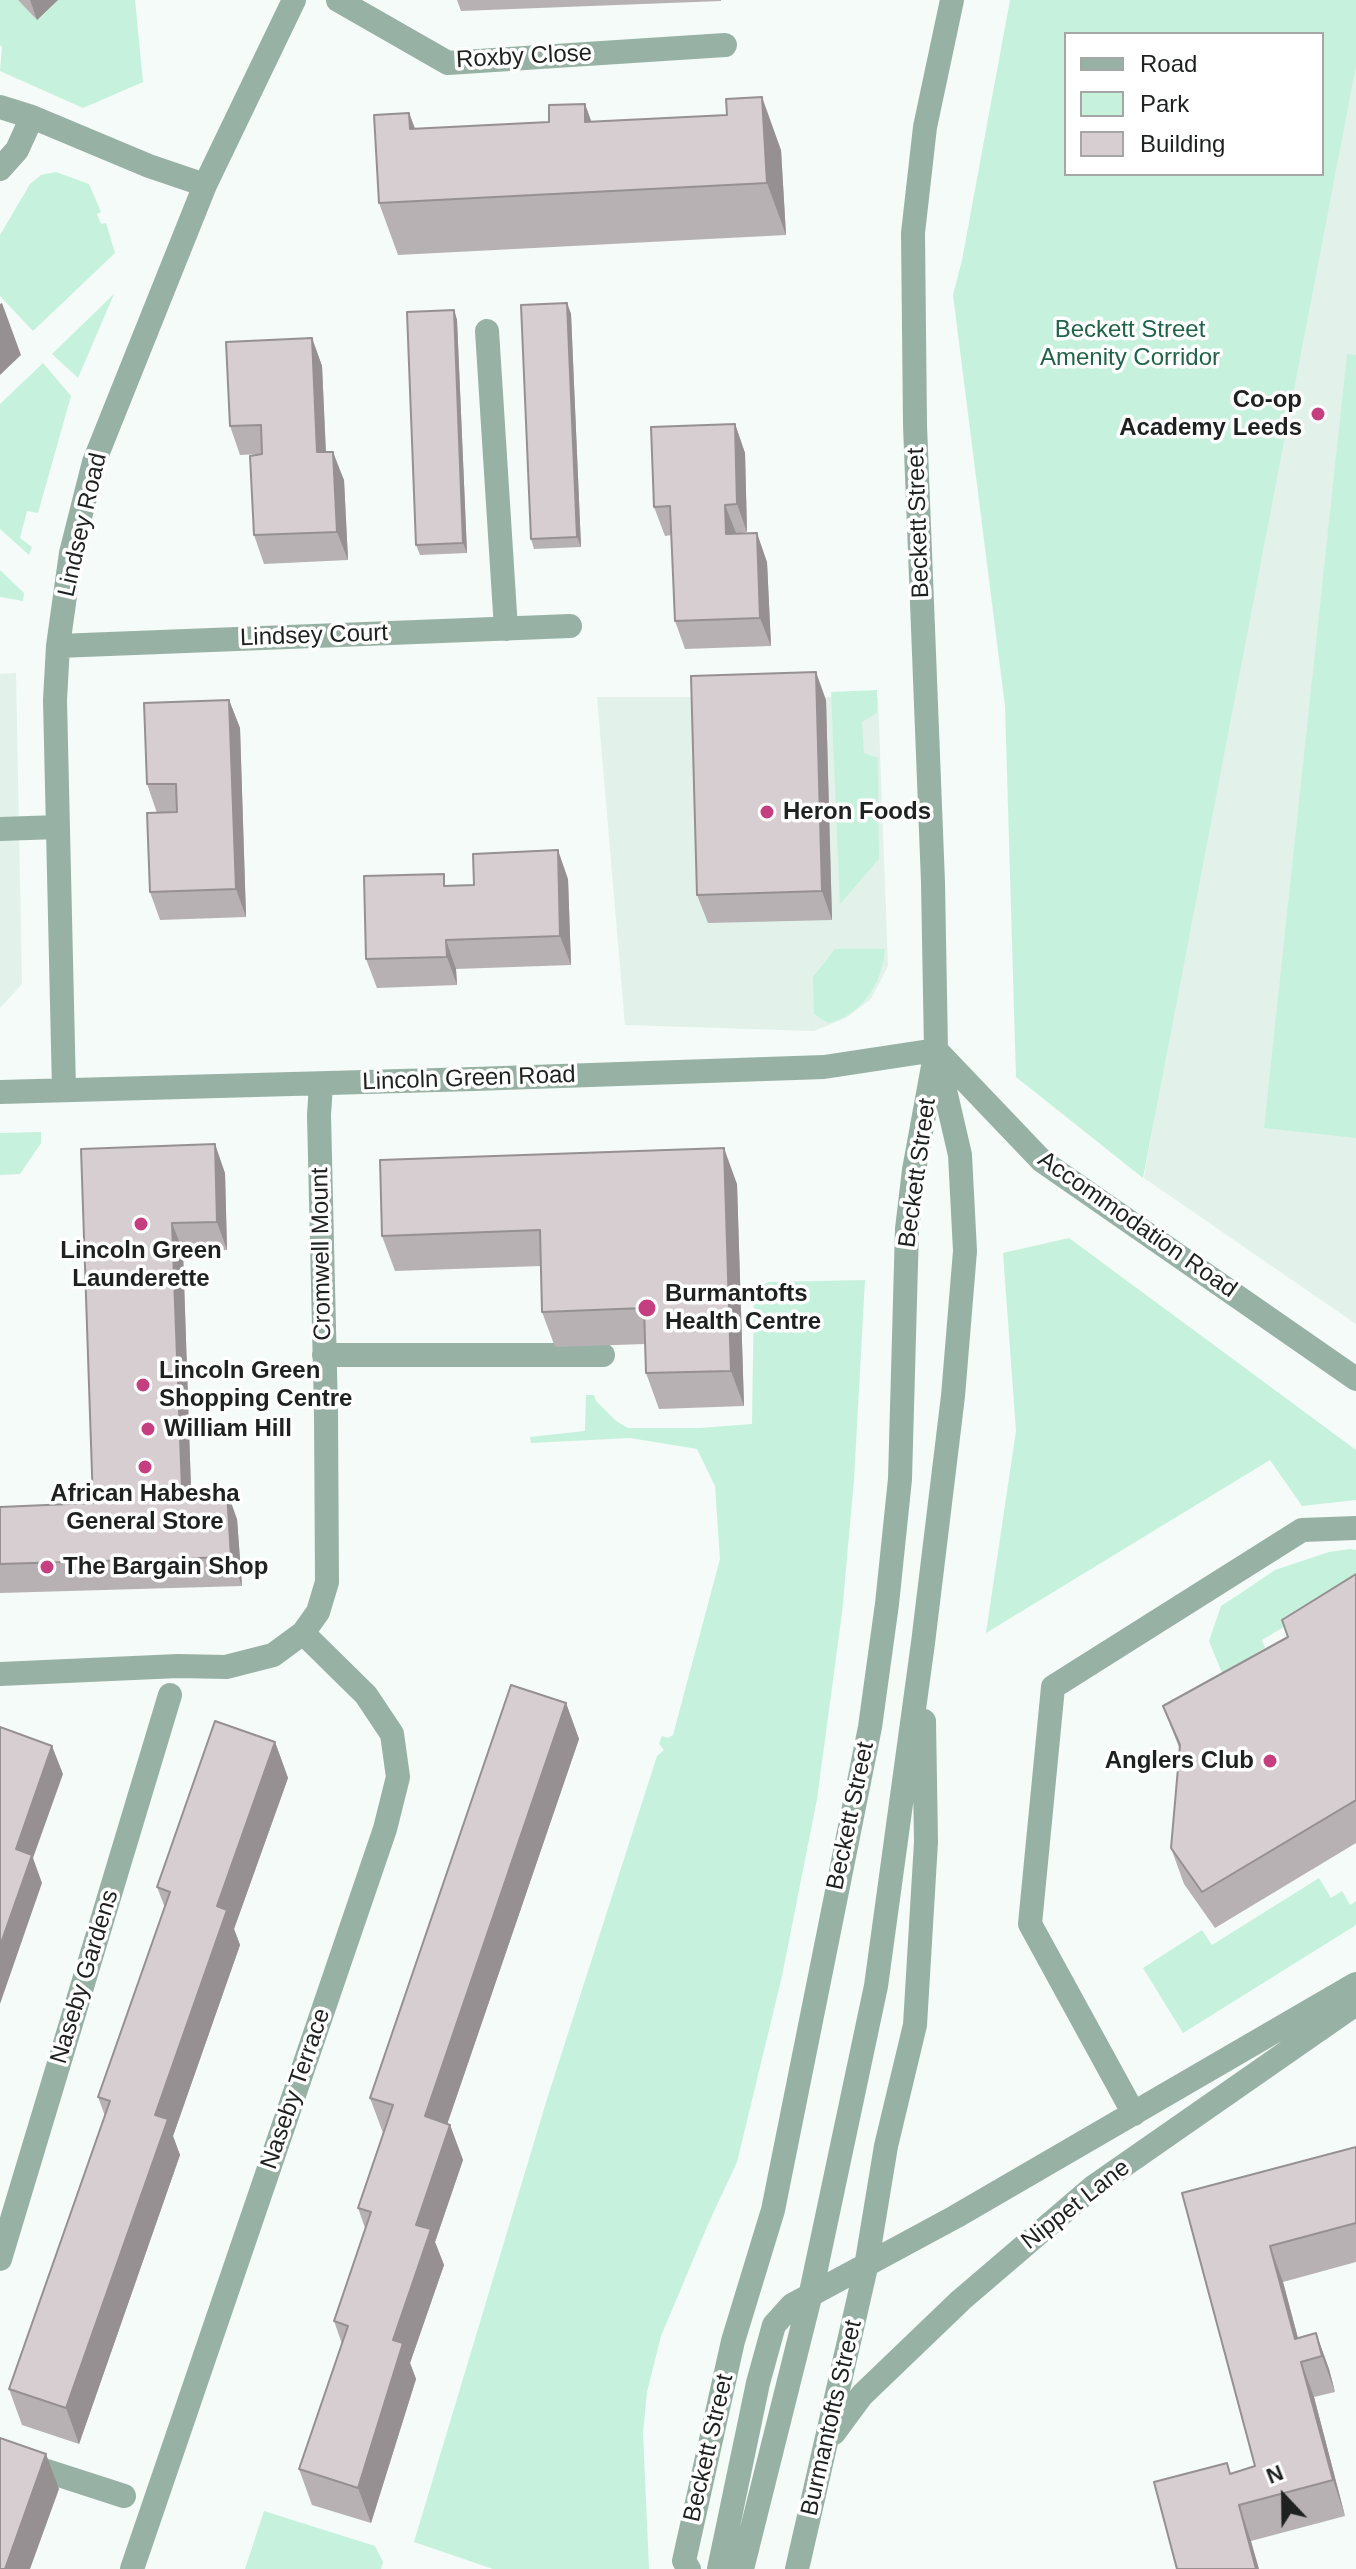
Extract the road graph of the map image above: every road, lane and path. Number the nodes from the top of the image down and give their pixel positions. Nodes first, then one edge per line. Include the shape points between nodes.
1 (294, 0) edge
2 (338, 0) edge
3 (952, 0) edge
4 (725, 45) dead end
5 (0, 107) edge
6 (32, 117) junction
7 (0, 169) edge
8 (205, 185) junction
9 (487, 331) dead end
10 (570, 626) dead end
11 (506, 629) junction
12 (58, 646) junction
13 (58, 827) junction
14 (0, 829) edge
15 (936, 1050) junction
16 (321, 1084) junction
17 (64, 1090) junction
18 (0, 1092) edge
19 (324, 1355) junction
20 (603, 1355) edge
21 (1356, 1379) edge
22 (1356, 1528) edge
23 (303, 1633) junction
24 (923, 1643) junction
25 (0, 1674) edge
26 (170, 1695) dead end
27 (1356, 1984) edge
28 (1356, 2004) edge
29 (1134, 2114) junction
30 (915, 2240) joint
31 (0, 2259) edge
32 (866, 2267) junction
33 (810, 2297) junction
34 (828, 2441) junction
35 (0, 2456) edge
36 (124, 2496) dead end
37 (132, 2569) edge
38 (689, 2569) edge
39 (719, 2569) edge
40 (742, 2569) edge
41 (797, 2569) edge

1 - 8 street, Lindsey Road
2 - 4 street, Roxby Close via 448,63
3 - 15 street, Beckett Street via 925,127 913,233
5 - 6 street
6 - 7 street via 17,150
6 - 8 street
8 - 12 street, Lindsey Road via 94,462 71,553
9 - 11 street
10 - 11 street, Lindsey Court
11 - 12 street, Lindsey Court
12 - 13 street, Lindsey Road
13 - 14 street
13 - 17 street, Lindsey Road
15 - 16 street, Lincoln Green Road via 824,1067
15 - 21 street, Accommodation Road via 1042,1161
15 - 24 street, Beckett Street via 960,1155 965,1251
15 - 38 street, Beckett Street via 907,1229 900,1479 870,1727 773,2210 733,2341 693,2517 684,2561
16 - 17 street, Lincoln Green Road
16 - 19 street, Cromwell Mount
17 - 18 street, Lincoln Green Road
19 - 20 street
19 - 23 street, Cromwell Mount via 327,1582 318,1612
22 - 29 street via 1302,1530 1053,1687 1030,1924
23 - 25 street, Cromwell Mount via 273,1655 226,1667
23 - 37 street, Naseby Terrace via 366,1695 392,1734 398,1777 385,1829
24 - 32 street, Beckett Street via 926,1842 915,2025 886,2146
24 - 33 street, Beckett Street via 876,1986
26 - 31 street, Naseby Gardens
27 - 29 street, Nippet Lane
28 - 34 street, Nippet Lane via 1093,2187 950,2310 862,2395
29 - 30 street, Nippet Lane
30 - 32 street, Burmantofts Street
32 - 33 street, Burmantofts Street
32 - 34 street, Burmantofts Street
33 - 39 street, Burmantofts Street via 792,2305 774,2325
33 - 40 street, Burmantofts Street
34 - 41 street, Burmantofts Street
35 - 36 street

